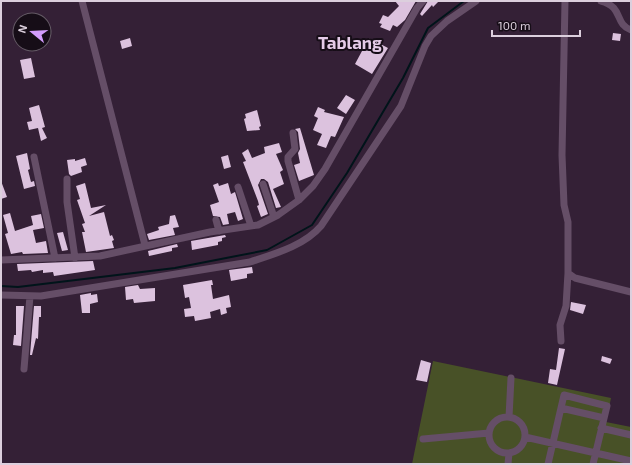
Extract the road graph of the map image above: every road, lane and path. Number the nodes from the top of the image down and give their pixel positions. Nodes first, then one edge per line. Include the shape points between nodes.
1 (82, 1) edge
2 (423, 1) edge
3 (476, 1) edge
4 (565, 1) edge
5 (601, 1) edge
6 (631, 30) edge
7 (293, 134) dead end
8 (34, 156) dead end
9 (67, 179) dead end
10 (263, 184) dead end
11 (238, 187) dead end
12 (299, 200) junction
13 (274, 217) junction
14 (216, 220) dead end
15 (251, 226) junction
16 (219, 231) junction
17 (145, 245) junction
18 (54, 258) junction
19 (74, 258) junction
20 (1, 260) edge
21 (569, 277) junction
22 (631, 292) edge
23 (1, 295) edge
24 (30, 296) junction
25 (560, 341) dead end
26 (24, 369) dead end
27 (511, 378) dead end
28 (561, 408) junction
29 (509, 417) junction
30 (604, 418) junction
31 (601, 428) junction
32 (489, 433) junction
33 (631, 435) edge
34 (524, 437) junction
35 (423, 439) dead end
36 (552, 443) junction
37 (509, 453) junction
38 (595, 453) junction
39 (631, 461) edge
40 (508, 464) edge
41 (548, 464) edge
42 (593, 464) edge

1 - 17 street
2 - 12 street via 385,62 325,169
3 - 24 street via 447,21 431,36 401,106 322,226 309,236 282,252 250,262 57,294
4 - 21 street via 562,155 564,205 568,222
5 - 6 street via 612,5 617,10 622,24
7 - 12 street via 295,149 288,157 288,161
8 - 18 street
9 - 19 street via 67,202
10 - 13 street
11 - 15 street
12 - 13 street
13 - 15 street
14 - 16 street
15 - 16 street
16 - 17 street
17 - 19 street via 100,256
18 - 19 street
18 - 20 street
21 - 22 street
21 - 25 street via 566,306 560,325
23 - 24 street
24 - 26 street
27 - 29 street
28 - 30 street
28 - 30 street via 564,395 608,406
28 - 36 street
29 - 32 street via 494,422
29 - 34 street via 522,426
30 - 31 street
31 - 33 street
31 - 38 street
32 - 35 street
32 - 37 street via 494,448
34 - 36 street
34 - 37 street via 519,448
36 - 38 street
36 - 41 street
37 - 40 street
38 - 39 street
38 - 42 street

